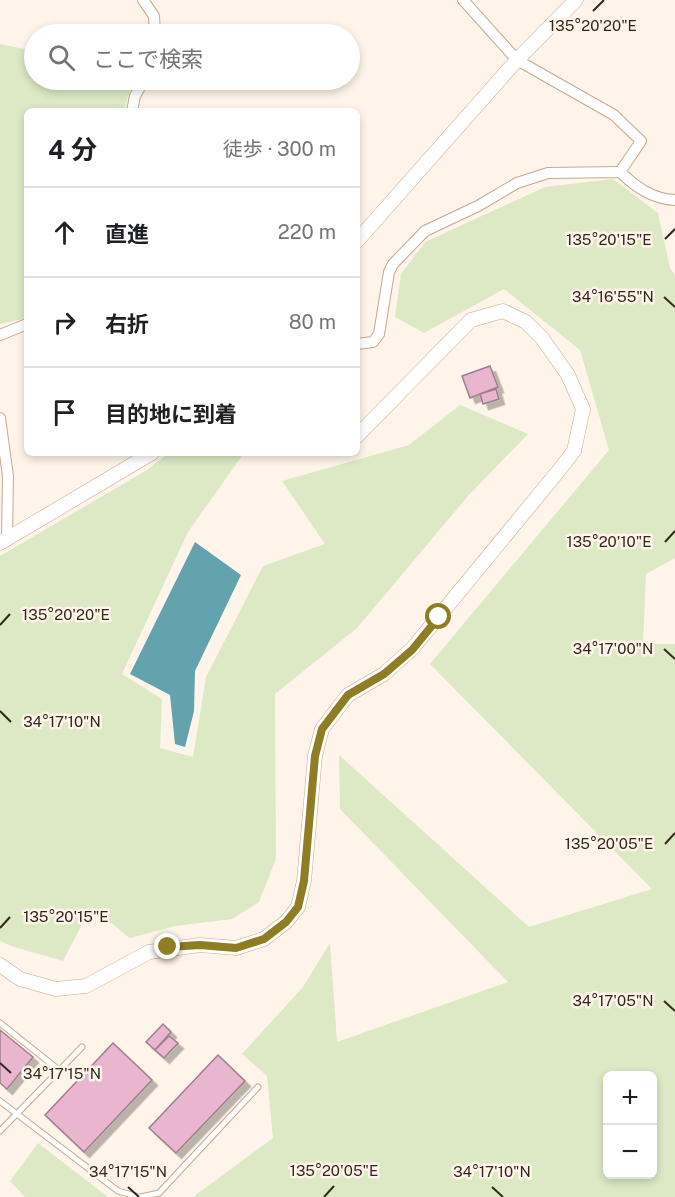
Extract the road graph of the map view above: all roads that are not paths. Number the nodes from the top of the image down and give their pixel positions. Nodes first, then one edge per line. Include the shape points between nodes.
1 (143, 0) edge
2 (463, 0) edge
3 (576, 0) edge
4 (154, 24) edge
5 (517, 60) junction
6 (138, 90) edge
7 (133, 108) edge
8 (620, 172) junction
9 (675, 200) edge
10 (360, 238) edge
11 (24, 325) edge
12 (0, 335) edge
13 (360, 344) edge
14 (0, 418) edge
15 (360, 433) edge
16 (147, 456) edge
17 (3, 541) edge
18 (0, 965) edge
19 (0, 1023) edge
20 (82, 1047) dead end
21 (59, 1070) junction
22 (258, 1087) dead end
23 (0, 1101) edge
24 (17, 1114) junction
25 (0, 1131) edge
26 (140, 1197) edge

1 - 4 street via 154,16
2 - 5 street
3 - 5 street
5 - 8 street via 614,115 641,141
5 - 10 street
6 - 7 street
8 - 9 street via 660,200
8 - 13 street via 548,173 517,183 478,207 425,231 389,272 379,334 373,342
11 - 12 street
14 - 17 street via 8,476
15 - 18 street via 471,320 503,311 526,322 542,338 568,375 583,409 574,451 556,474 412,650 384,674 348,695 322,729 315,756 304,881 298,907 286,922 264,939 236,948 200,945 149,952 86,986 56,989 20,979
16 - 17 street
19 - 21 lane
20 - 21 lane
21 - 24 lane
22 - 26 lane via 159,1193
23 - 24 lane
24 - 25 lane
24 - 26 lane via 118,1191

